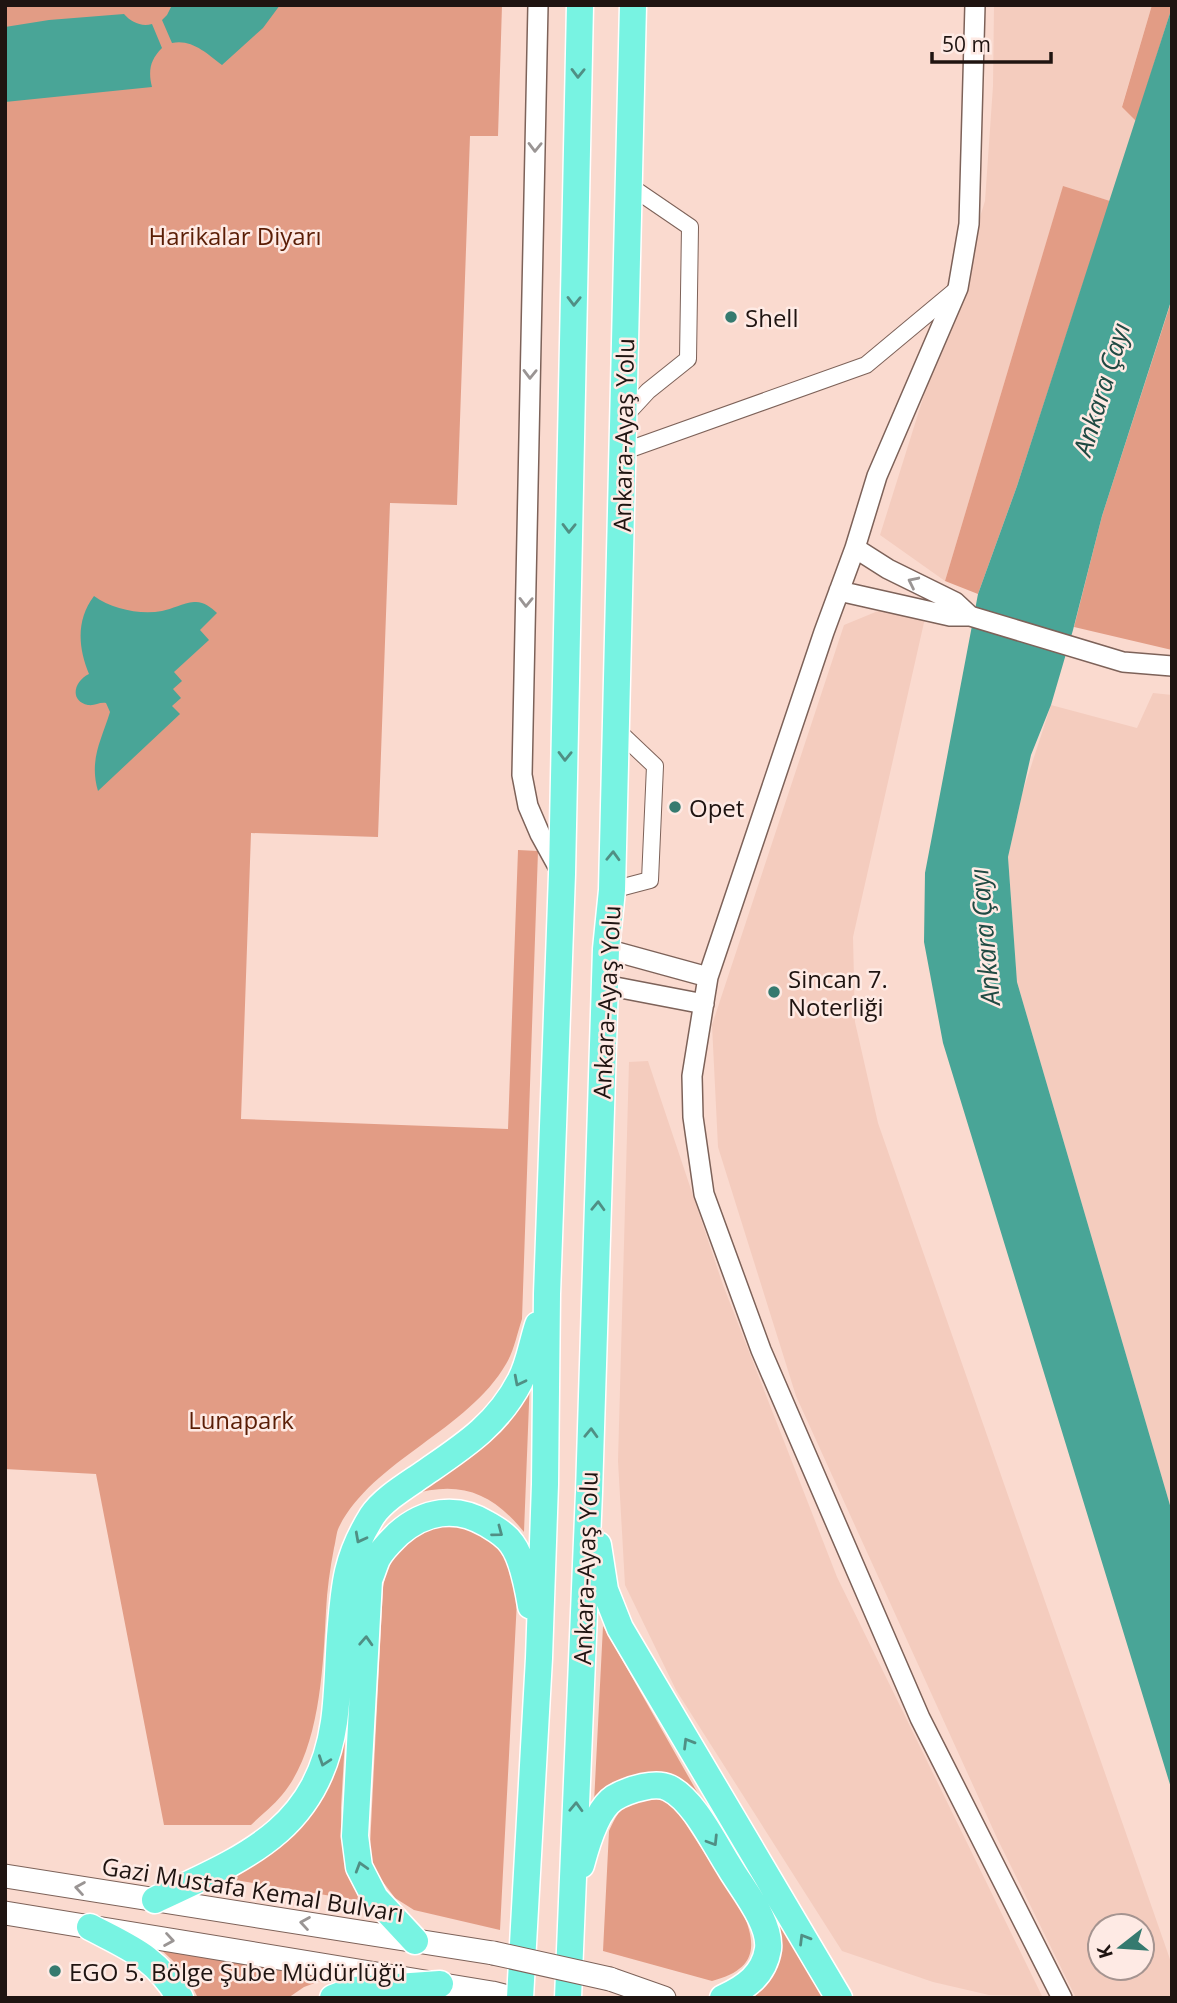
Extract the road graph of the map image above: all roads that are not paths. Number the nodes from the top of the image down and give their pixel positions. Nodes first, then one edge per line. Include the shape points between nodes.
1 (538, 5) edge
2 (580, 5) edge
3 (633, 5) edge
4 (975, 5) edge
5 (629, 186) junction
6 (958, 288) junction
7 (624, 417) junction
8 (622, 452) junction
9 (855, 548) junction
10 (839, 590) junction
11 (971, 615) junction
12 (1172, 666) edge
13 (617, 730) junction
14 (562, 874) junction
15 (612, 890) junction
16 (607, 949) junction
17 (648, 960) junction
18 (708, 976) junction
19 (605, 985) junction
20 (639, 991) junction
21 (704, 1004) junction
22 (547, 1294) junction
23 (589, 1492) junction
24 (539, 1658) junction
25 (5, 1876) edge
26 (155, 1900) junction
27 (572, 1900) junction
28 (5, 1913) edge
29 (90, 1927) junction
30 (415, 1941) junction
31 (440, 1984) junction
32 (502, 1995) edge
33 (180, 1998) edge
34 (333, 1998) edge
35 (520, 1998) edge
36 (568, 1998) edge
37 (664, 1998) edge
38 (723, 1998) edge
39 (839, 1998) edge
40 (1062, 1998) edge

1 -> 14 street via 522,775 528,806
2 -> 14 highway, Ankara-Ayaş Yolu
3 - 5 highway, Ankara-Ayaş Yolu
4 - 6 street via 968,224
5 - 7 highway, Ankara-Ayaş Yolu
5 - 7 street via 690,226 688,359
6 - 8 street via 866,365
6 - 9 street via 877,476
7 - 8 highway, Ankara-Ayaş Yolu
8 - 13 highway, Ankara-Ayaş Yolu
9 - 10 street
11 -> 9 street
10 - 11 street via 950,616
10 - 18 street
11 - 12 street via 1123,662
15 -> 13 highway, Ankara-Ayaş Yolu
13 - 15 street via 655,766 650,880
14 - 22 highway, Ankara-Ayaş Yolu
15 - 16 highway, Ankara-Ayaş Yolu
16 - 17 street
16 - 19 highway, Ankara-Ayaş Yolu
17 - 18 street
17 - 20 street via 648,978
18 - 21 street
19 - 20 street
23 -> 19 highway, Ankara-Ayaş Yolu
20 - 21 street
21 - 40 street via 692,1076 704,1194 761,1350 920,1718
22 - 24 highway, Ankara-Ayaş Yolu
22 -> 26 highway via 521,1380 494,1421 374,1512 355,1546 344,1582 334,1722 327,1755 305,1802 260,1846
27 -> 23 highway, Ankara-Ayaş Yolu
39 -> 23 highway via 620,1628 605,1590
30 -> 24 highway via 375,1898 359,1867 355,1836 369,1580 377,1558 410,1523 432,1514 478,1518 503,1533 514,1546 525,1577
24 - 35 highway, Ankara-Ayaş Yolu
26 -> 25 main road, Gazi Mustafa Kemal Bulvarı
30 -> 26 main road, Gazi Mustafa Kemal Bulvarı
27 - 36 highway, Ankara-Ayaş Yolu
27 -> 38 highway via 586,1845 612,1799 654,1784 669,1788 691,1806 760,1915 768,1945 754,1979
28 - 29 main road
29 -> 31 main road
29 - 33 highway via 147,1958 169,1979
30 - 37 main road, Gazi Mustafa Kemal Bulvarı, bridge via 610,1979
31 - 32 main road
31 - 34 highway via 354,1990

